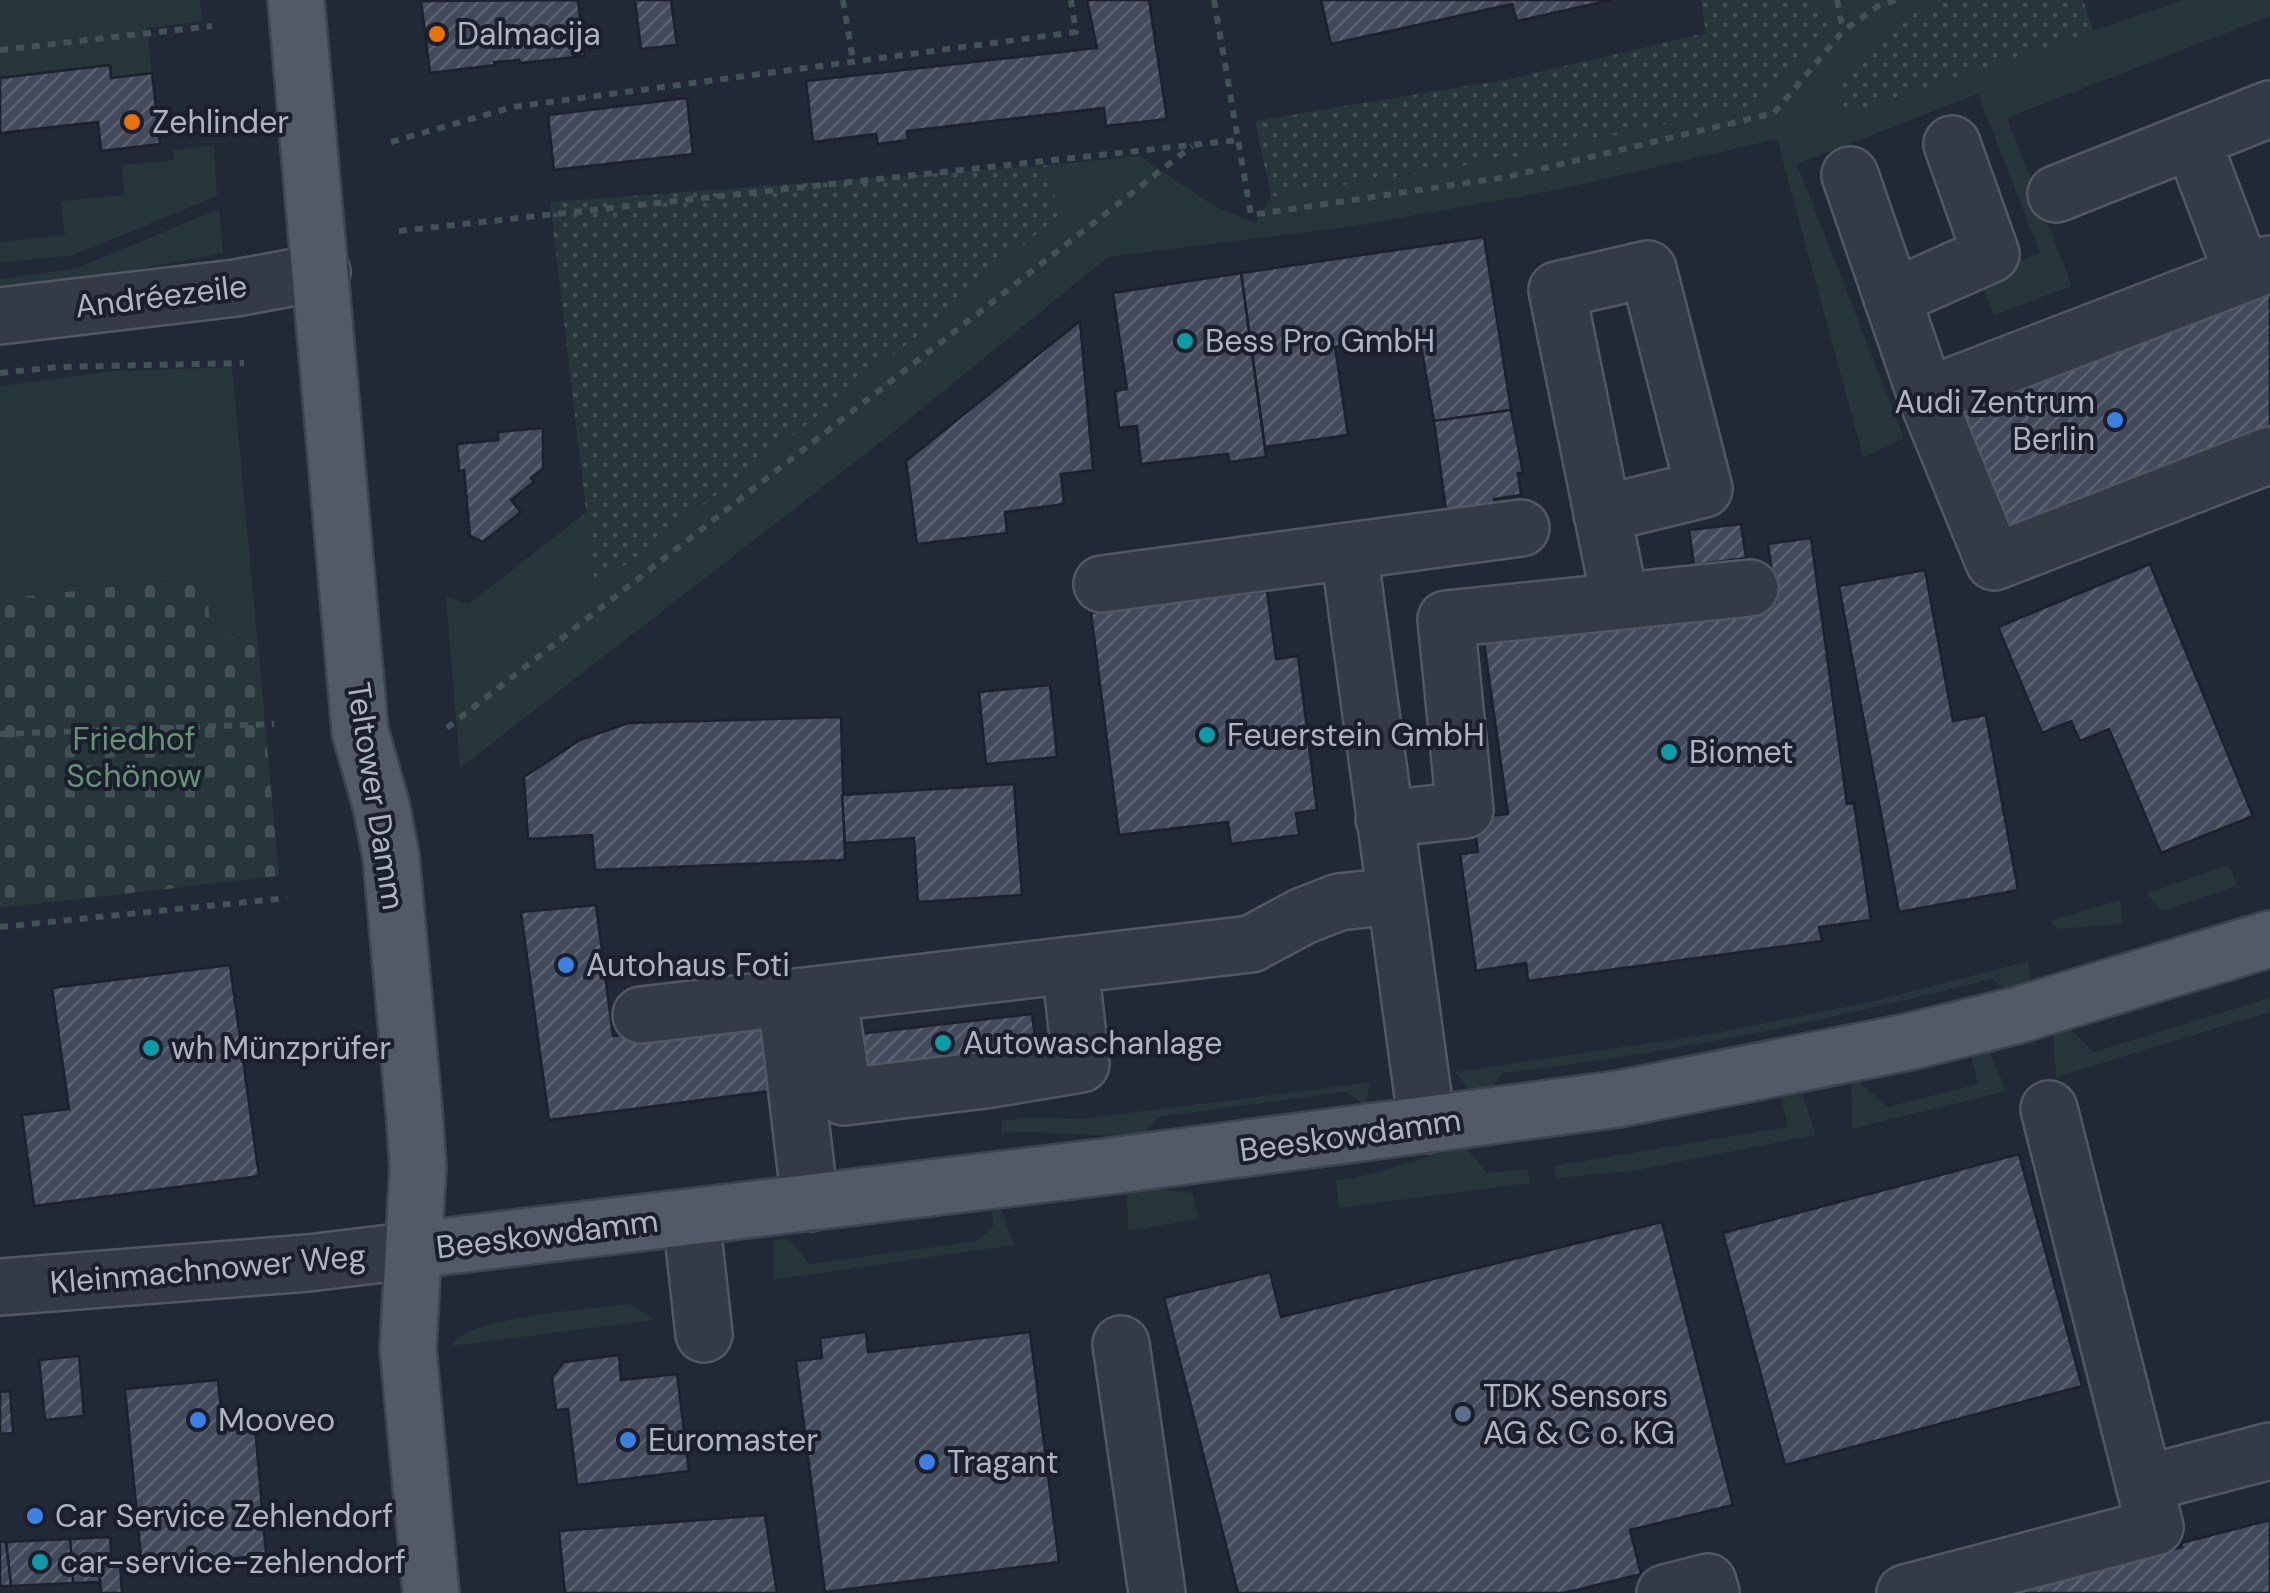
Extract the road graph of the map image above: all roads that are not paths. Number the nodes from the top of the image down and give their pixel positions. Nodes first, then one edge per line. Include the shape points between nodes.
1 (296, 0) edge
2 (2270, 109) edge
3 (2192, 140) junction
4 (1952, 144) dead end
5 (1850, 175) dead end
6 (2056, 194) dead end
7 (2256, 269) edge
8 (322, 272) junction
9 (1892, 298) junction
10 (0, 316) edge
11 (1926, 396) junction
12 (2270, 455) edge
13 (1602, 514) dead end
14 (1520, 528) dead end
15 (1348, 552) junction
16 (1102, 584) dead end
17 (1750, 588) dead end
18 (1620, 601) junction
19 (1449, 654) junction
20 (1365, 663) junction
21 (1384, 819) junction
22 (1394, 896) junction
23 (2270, 938) edge
24 (1070, 966) junction
25 (807, 997) junction
26 (641, 1015) dead end
27 (2049, 1109) dead end
28 (1427, 1125) junction
29 (810, 1203) junction
30 (691, 1217) junction
31 (415, 1250) junction
32 (0, 1287) edge
33 (704, 1334) dead end
34 (1121, 1344) dead end
35 (2270, 1451) edge
36 (2144, 1484) junction
37 (430, 1593) edge
38 (1157, 1593) edge
39 (1665, 1593) edge
40 (1711, 1593) edge
41 (1906, 1593) edge

1 - 8 main road, Teltower Damm
2 - 3 street
3 - 6 street
3 - 7 street
4 - 9 street via 1992,254
5 - 9 street
7 - 11 street
8 - 10 street, Andréezeile
8 - 31 main road, Teltower Damm via 360,731 390,856 418,1166
9 - 11 street
11 - 12 street via 1994,562
13 - 18 street
14 - 15 street
15 - 16 street
15 - 20 street
17 - 18 street
18 - 19 street via 1446,619
19 - 20 street
19 - 21 street via 1465,810
20 - 21 street
21 - 22 street
22 - 24 street via 1339,902 1251,944
22 - 28 street
23 - 28 main road, Beeskowdamm via 1908,1042 1618,1100
24 - 25 street
24 - 25 street via 1081,1064 879,1093 844,1097
25 - 26 street
25 - 29 street
27 - 36 street
28 - 29 main road, Beeskowdamm
29 - 30 main road, Beeskowdamm
30 - 31 main road, Beeskowdamm
30 - 33 street
31 - 32 street, Kleinmachnower Weg
31 - 37 main road, Teltower Damm via 408,1348
34 - 38 street
35 - 36 street
36 - 41 street via 2155,1526
39 - 40 street via 1708,1582

